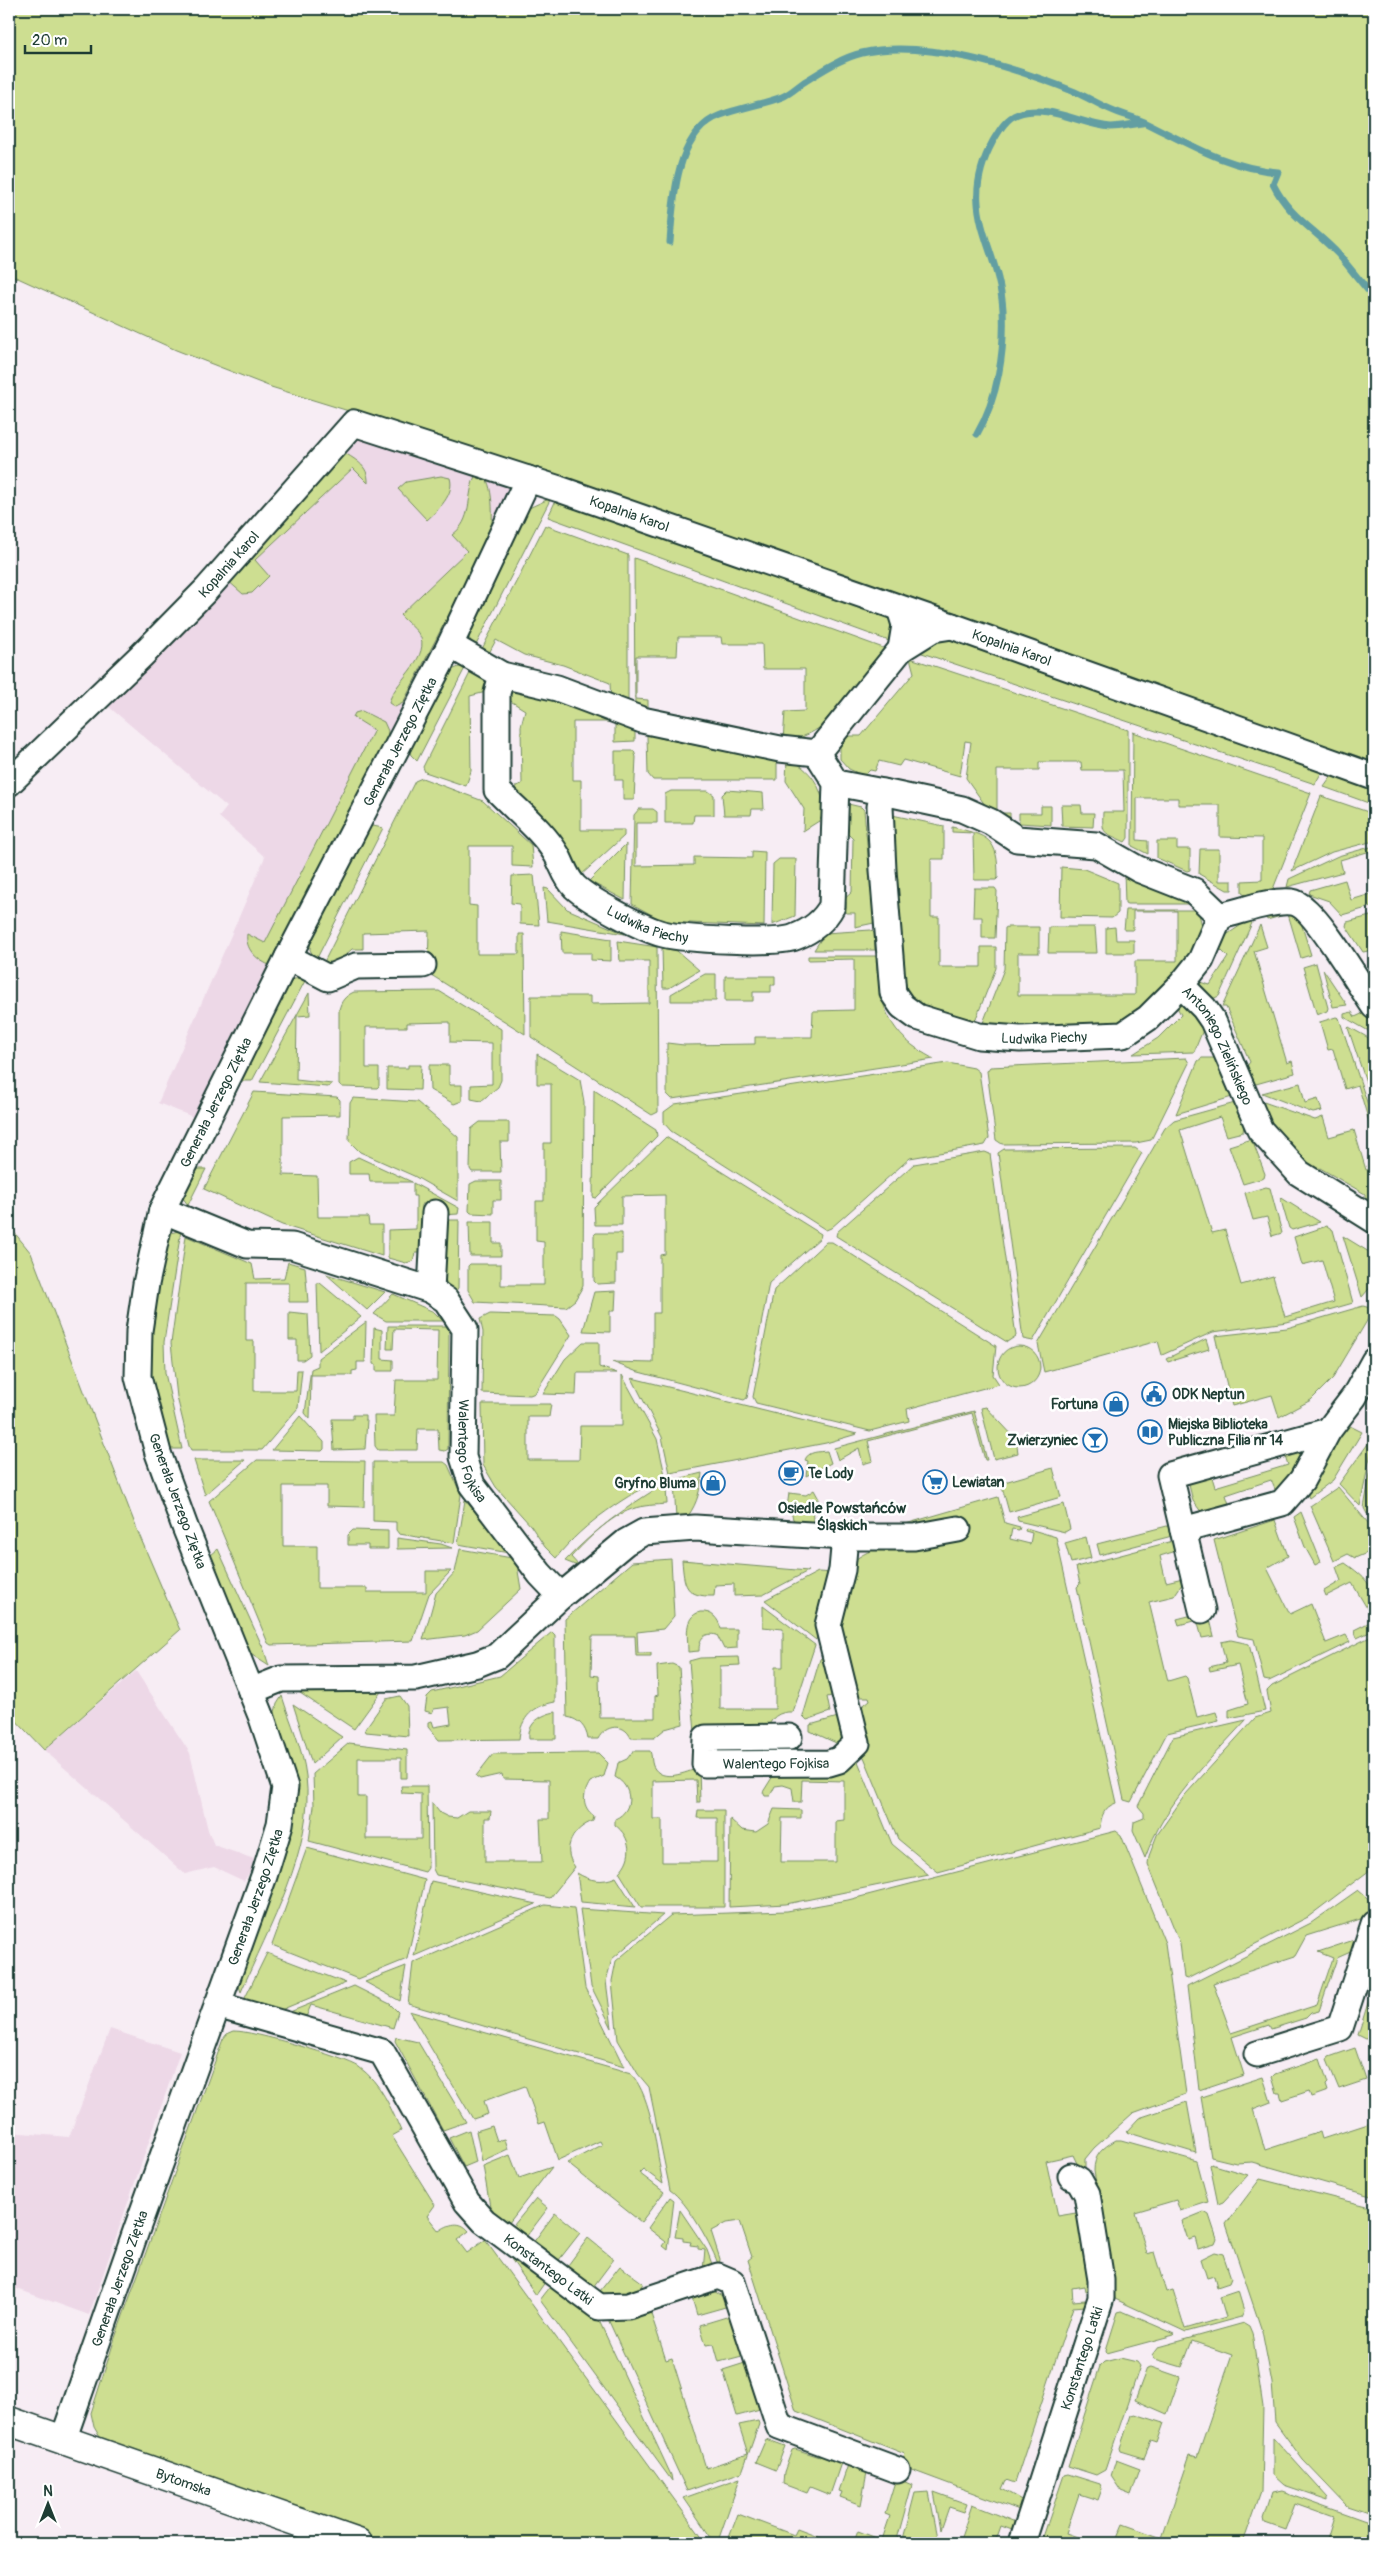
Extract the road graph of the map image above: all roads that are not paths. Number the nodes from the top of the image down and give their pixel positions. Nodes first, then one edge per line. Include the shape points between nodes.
1 (528, 479) junction
2 (900, 609) junction
3 (952, 626) junction
4 (450, 645) junction
5 (901, 649) junction
6 (502, 675) junction
7 (817, 753) junction
8 (1374, 777) edge
9 (9, 783) edge
10 (836, 783) junction
11 (883, 792) junction
12 (1220, 916) junction
13 (288, 957) junction
14 (423, 965) dead end
15 (1181, 985) junction
16 (1374, 1006) edge
17 (162, 1210) junction
18 (435, 1213) dead end
19 (1374, 1220) edge
20 (431, 1290) junction
21 (1374, 1361) edge
22 (1328, 1431) junction
23 (958, 1529) dead end
24 (1183, 1530) junction
25 (845, 1537) junction
26 (561, 1596) junction
27 (1202, 1610) dead end
28 (251, 1691) junction
29 (789, 1737) dead end
30 (1374, 1924) edge
31 (217, 2005) junction
32 (1256, 2054) dead end
33 (1071, 2176) dead end
34 (9, 2421) edge
35 (63, 2440) junction
36 (897, 2470) dead end
37 (358, 2543) edge
38 (1022, 2543) edge

1 - 2 street, Kopalnia Karol
1 - 4 street, Generała Jerzego Ziętka
1 - 9 street, Kopalnia Karol via 354,423 206,590
2 - 3 street, Kopalnia Karol
2 - 5 street via 905,625
3 - 5 street via 933,629
3 - 8 street, Kopalnia Karol
4 - 6 street
4 - 13 street, Generała Jerzego Ziętka
5 - 7 street
6 - 7 street via 557,688 642,720
6 - 10 street, Ludwika Piechy via 497,693 497,790 543,838 576,888 625,918 661,933 682,938 761,940 794,938 815,927 832,906
7 - 10 street
10 - 11 street
11 - 12 street via 962,809 991,822 1017,840 1096,845 1138,869 1194,891
11 - 15 street, Ludwika Piechy via 880,807 883,870 893,994 917,1017 978,1036 1020,1039 1122,1035 1148,1018
12 - 15 street, Antoniego Zielińskiego via 1201,960
12 - 16 street via 1278,902 1294,902 1305,908 1318,922
13 - 14 street via 328,978 356,966
13 - 17 street, Generała Jerzego Ziętka
15 - 19 street, Antoniego Zielińskiego via 1213,1021 1260,1130 1299,1173
17 - 20 street, Walentego Fojkisa via 247,1245 292,1246
17 - 28 street, Generała Jerzego Ziętka via 141,1312 138,1377 158,1453
18 - 20 street
20 - 26 street, Walentego Fojkisa via 446,1300 465,1329 463,1458 472,1485 540,1574
21 - 22 street via 1354,1397
22 - 24 street via 1302,1480 1282,1503
22 - 24 street via 1170,1475
23 - 25 street via 914,1537
24 - 27 street
25 - 26 street via 694,1528 644,1532 626,1542
25 - 29 street, Walentego Fojkisa via 842,1570 828,1624 857,1743 839,1760 829,1763 706,1764 706,1738
26 - 28 street via 497,1656 477,1664 416,1678 280,1680
28 - 31 street, Generała Jerzego Ziętka via 285,1788 280,1824
30 - 32 street via 1340,2028
31 - 35 street, Generała Jerzego Ziętka
31 - 36 street, Konstantego Latki via 382,2052 467,2202 490,2226 599,2307 628,2306 718,2276 732,2282 779,2426
33 - 38 street, Konstantego Latki via 1079,2180 1087,2194 1101,2298
34 - 35 street, Bytomska
35 - 37 street, Bytomska

